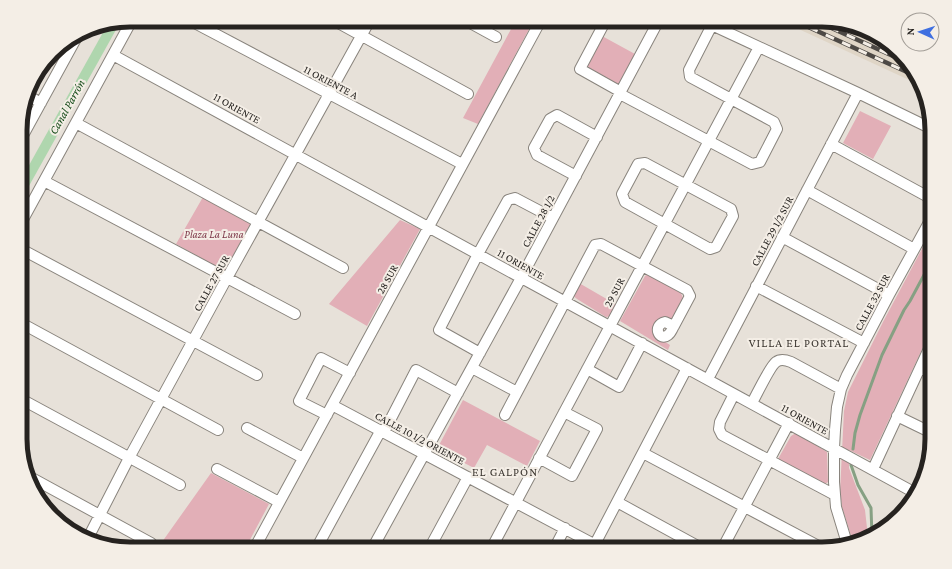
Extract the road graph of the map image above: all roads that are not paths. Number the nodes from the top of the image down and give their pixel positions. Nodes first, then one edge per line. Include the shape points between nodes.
1 (128, 27) edge
2 (202, 27) edge
3 (347, 27) edge
4 (366, 27) edge
5 (478, 27) edge
6 (537, 27) edge
7 (602, 27) edge
8 (655, 27) edge
9 (711, 27) edge
10 (716, 27) edge
11 (362, 35) junction
12 (496, 37) dead end
13 (70, 46) edge
14 (759, 47) junction
15 (113, 55) junction
16 (620, 93) junction
17 (858, 93) junction
18 (329, 94) junction
19 (468, 94) dead end
20 (32, 98) edge
21 (731, 99) junction
22 (41, 103) junction
23 (76, 123) junction
24 (925, 126) edge
25 (27, 128) edge
26 (596, 137) junction
27 (709, 141) junction
28 (831, 144) junction
29 (296, 154) junction
30 (462, 164) junction
31 (576, 176) junction
32 (44, 180) junction
33 (686, 185) junction
34 (807, 190) junction
35 (925, 195) edge
36 (27, 212) edge
37 (554, 218) junction
38 (258, 222) junction
39 (665, 224) junction
40 (429, 227) junction
41 (925, 229) edge
42 (782, 237) junction
43 (914, 249) junction
44 (27, 252) edge
45 (478, 254) junction
46 (642, 266) junction
47 (343, 268) dead end
48 (227, 278) junction
49 (521, 278) junction
50 (756, 286) junction
51 (889, 295) junction
52 (565, 302) junction
53 (294, 314) dead end
54 (27, 326) edge
55 (610, 326) junction
56 (674, 326) dead end
57 (193, 341) junction
58 (642, 343) junction
59 (864, 343) junction
60 (480, 353) junction
61 (925, 357) edge
62 (472, 368) junction
63 (687, 368) junction
64 (920, 368) junction
65 (587, 370) junction
66 (925, 370) edge
67 (350, 373) junction
68 (257, 375) dead end
69 (708, 379) junction
70 (841, 390) junction
71 (517, 392) junction
72 (458, 393) junction
73 (734, 394) junction
74 (161, 399) junction
75 (27, 402) edge
76 (752, 403) junction
77 (332, 404) junction
78 (564, 412) junction
79 (327, 415) junction
80 (505, 415) dead end
81 (897, 416) junction
82 (789, 423) junction
83 (247, 428) dead end
84 (218, 430) dead end
85 (925, 430) edge
86 (382, 431) junction
87 (834, 448) junction
88 (643, 452) junction
89 (424, 454) junction
90 (129, 458) junction
91 (303, 458) junction
92 (540, 458) junction
93 (769, 460) junction
94 (216, 469) dead end
95 (873, 469) junction
96 (468, 477) junction
97 (36, 480) edge
98 (180, 485) dead end
99 (911, 490) edge
100 (835, 495) junction
101 (279, 502) junction
102 (516, 502) junction
103 (617, 502) junction
104 (744, 506) junction
105 (100, 514) junction
106 (565, 528) junction
107 (90, 534) edge
108 (846, 539) edge
109 (149, 542) edge
110 (258, 542) edge
111 (320, 542) edge
112 (376, 542) edge
113 (433, 542) edge
114 (495, 542) edge
115 (558, 542) edge
116 (590, 542) edge
117 (601, 542) edge
118 (690, 542) edge
119 (726, 542) edge
120 (811, 542) edge

1 - 15 street
2 - 18 street, 11 ORIENTE A
3 - 11 street
4 - 11 street, CALLE 27 SUR
5 - 12 street
6 - 30 street, 28 SUR
7 - 16 street via 580,69
8 - 16 street, CALLE 28 1/2
9 - 21 street via 689,70 690,77
10 - 14 street
11 - 18 street, CALLE 27 SUR
11 - 19 street
13 - 22 street
14 - 17 street
14 - 21 street, 29 SUR
15 - 23 street
15 - 29 street, 11 ORIENTE
16 - 26 street, CALLE 28 1/2
16 - 27 street
17 - 24 street
17 - 28 street, CALLE 29 1/2 SUR
18 - 29 street, CALLE 27 SUR
18 - 30 street, 11 ORIENTE A
20 - 22 street
21 - 27 street, 29 SUR
21 - 27 street via 774,122 778,129 760,162 752,164
22 - 25 street
23 - 32 street
23 - 38 street
26 - 31 street, CALLE 28 1/2
26 - 31 street via 557,116 550,119 534,148 537,155
27 - 33 street, 29 SUR
28 - 34 street, CALLE 29 1/2 SUR
28 - 35 street
29 - 38 street, CALLE 27 SUR
29 - 40 street, 11 ORIENTE
30 - 40 street, 28 SUR
31 - 37 street, CALLE 28 1/2
32 - 36 street
32 - 48 street
33 - 39 street, 29 SUR
33 - 39 street via 645,163 638,164 622,194 625,202
33 - 39 street via 731,209 733,216 716,247 710,249
34 - 42 street, CALLE 29 1/2 SUR
34 - 43 street
37 - 45 street via 515,198 508,200
37 - 49 street, CALLE 28 1/2
38 - 47 street
38 - 48 street, CALLE 27 SUR
39 - 46 street, 29 SUR
40 - 45 street, 11 ORIENTE
40 - 67 street, 28 SUR
41 - 43 street, CALLE 32 SUR
42 - 50 street, CALLE 29 1/2 SUR
42 - 51 street
43 - 51 street, CALLE 32 SUR
44 - 57 street
45 - 49 street, 11 ORIENTE
45 - 60 street via 439,330
46 - 52 street via 601,244 595,245
46 - 55 street, 29 SUR
46 - 56 street via 687,290 690,296
48 - 53 street
48 - 57 street, CALLE 27 SUR
49 - 52 street, 11 ORIENTE
49 - 60 street, CALLE 28 1/2
50 - 59 street
50 - 69 street, CALLE 29 1/2 SUR
51 - 59 street, CALLE 32 SUR
52 - 55 street, 11 ORIENTE
52 - 71 street
54 - 74 street
55 - 58 street, 11 ORIENTE
55 - 65 street, 29 SUR
57 - 68 street
57 - 74 street, CALLE 27 SUR
58 - 63 street, 11 ORIENTE
58 - 65 street via 619,387
59 - 70 street, CALLE 32 SUR
60 - 62 street, CALLE 28 1/2
61 - 64 street
62 - 71 street
62 - 72 street, CALLE 28 1/2
63 - 69 street, 11 ORIENTE
63 - 88 street
64 - 66 street
64 - 81 street
65 - 78 street, 29 SUR
67 - 77 street, 28 SUR
67 - 79 street via 321,358 299,400
69 - 73 street, 11 ORIENTE
70 - 76 street via 791,362 780,360 773,365
70 - 87 street, CALLE 32 SUR
71 - 80 street
72 - 86 street via 416,370
72 - 89 street, CALLE 28 1/2
73 - 76 street, 11 ORIENTE
73 - 93 street via 720,422 720,432
74 - 84 street
74 - 90 street, CALLE 27 SUR
75 - 90 street
76 - 82 street, 11 ORIENTE
77 - 79 street, 28 SUR
77 - 86 street, CALLE 10 1/2 ORIENTE
78 - 92 street, 29 SUR
78 - 92 street via 597,429 572,476
79 - 91 street, 28 SUR
81 - 85 street
81 - 95 street
82 - 87 street, 11 ORIENTE
82 - 93 street
83 - 91 street
86 - 89 street, CALLE 10 1/2 ORIENTE
86 - 111 street
87 - 95 street, 11 ORIENTE
87 - 100 street, CALLE 32 SUR
88 - 103 street
88 - 104 street
89 - 96 street, CALLE 10 1/2 ORIENTE
89 - 112 street, CALLE 28 1/2
90 - 98 street
90 - 105 street, CALLE 27 SUR
91 - 101 street, 28 SUR
92 - 102 street, 29 SUR
93 - 100 street
93 - 104 street
94 - 101 street
95 - 99 street, 11 ORIENTE
96 - 102 street, CALLE 10 1/2 ORIENTE
96 - 113 street
97 - 105 street
100 - 108 street, CALLE 32 SUR
101 - 110 street, 28 SUR
102 - 106 street, CALLE 10 1/2 ORIENTE
102 - 114 street, 29 SUR
103 - 117 street
103 - 118 street
104 - 119 street
104 - 120 street
105 - 107 street, CALLE 27 SUR
105 - 109 street
106 - 115 street
106 - 116 street, CALLE 10 1/2 ORIENTE

